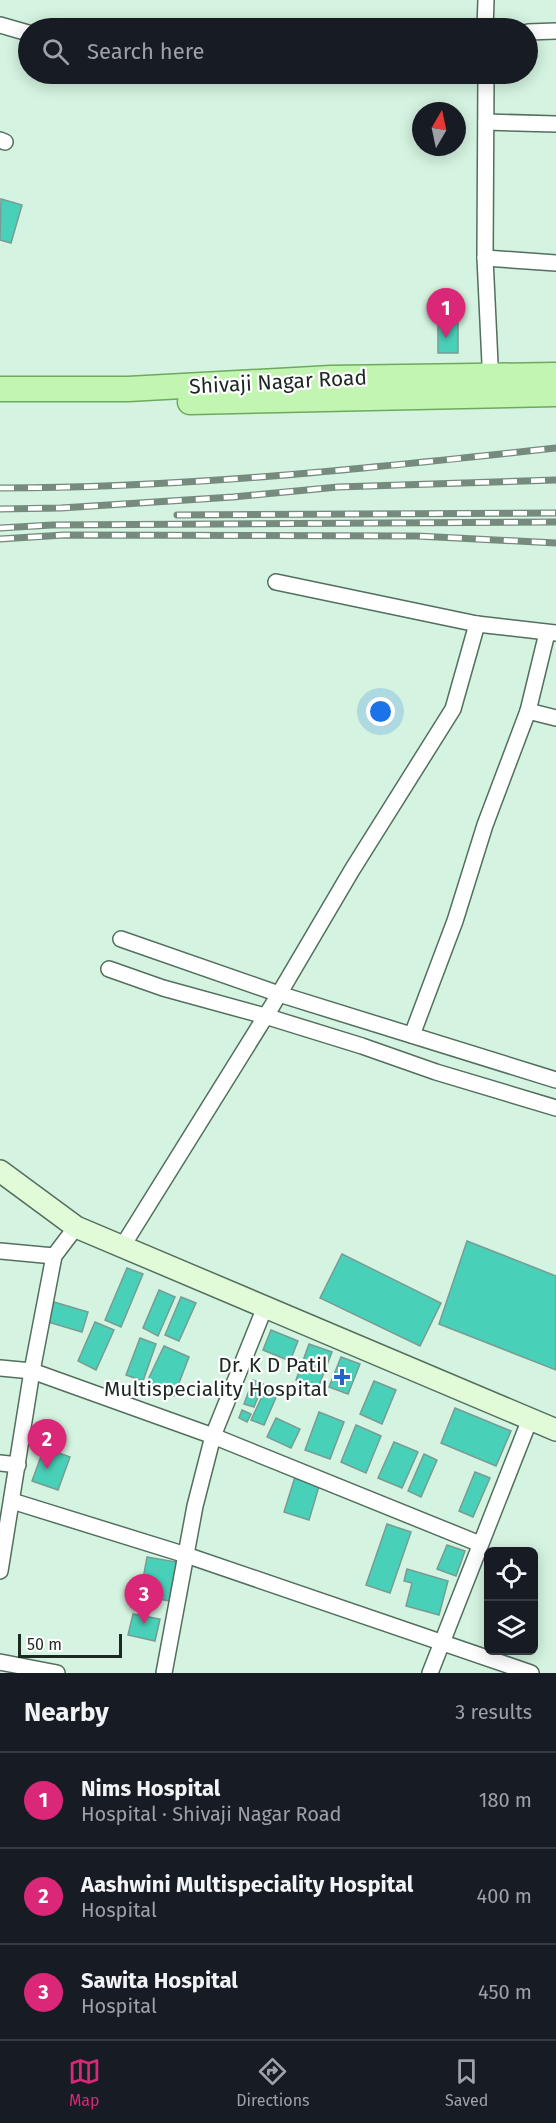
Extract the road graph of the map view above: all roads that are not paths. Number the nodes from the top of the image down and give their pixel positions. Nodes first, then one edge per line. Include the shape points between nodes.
1 (486, 0) edge
2 (486, 18) edge
3 (0, 25) edge
4 (18, 30) edge
5 (556, 31) edge
6 (538, 32) edge
7 (486, 84) edge
8 (486, 122) junction
9 (556, 124) edge
10 (485, 258) junction
11 (556, 263) edge
12 (556, 375) edge
13 (491, 385) junction
14 (0, 389) edge
15 (556, 394) edge
16 (0, 404) edge
17 (276, 582) dead end
18 (477, 624) junction
19 (552, 633) edge
20 (528, 711) junction
21 (556, 718) edge
22 (121, 939) dead end
23 (109, 969) dead end
24 (279, 994) junction
25 (266, 1016) junction
26 (412, 1035) junction
27 (556, 1080) edge
28 (556, 1108) edge
29 (0, 1171) edge
30 (76, 1227) junction
31 (122, 1247) junction
32 (0, 1251) edge
33 (54, 1256) junction
34 (265, 1307) junction
35 (0, 1368) edge
36 (32, 1371) junction
37 (530, 1419) junction
38 (556, 1430) edge
39 (213, 1436) junction
40 (0, 1463) edge
41 (18, 1465) junction
42 (12, 1501) junction
43 (480, 1544) junction
44 (186, 1555) junction
45 (0, 1571) edge
46 (441, 1643) junction
47 (0, 1662) edge
48 (57, 1673) edge
49 (164, 1673) edge
50 (430, 1673) edge
51 (531, 1673) edge

1 - 2 street
3 - 4 street
5 - 6 street
7 - 8 street
8 - 9 street
8 - 10 street
10 - 11 street
10 - 13 street
12 - 13 main road, Shivaji Nagar Road
13 - 14 main road, Shivaji Nagar Road via 331,378 128,389
13 - 15 main road, Shivaji Nagar Road
13 - 16 main road, Shivaji Nagar Road via 60,405
17 - 18 street
18 - 19 street
18 - 24 street via 453,709
19 - 20 street
20 - 21 street
20 - 26 street
22 - 24 street
23 - 25 street
24 - 25 street
24 - 26 street
25 - 28 street
25 - 31 street
26 - 27 street
29 - 30 main road
30 - 31 main road
30 - 33 street
31 - 34 main road
32 - 33 street
33 - 36 street
34 - 37 main road
34 - 39 street
35 - 36 street
36 - 39 street
36 - 41 street
37 - 38 main road
37 - 43 street
39 - 43 street
39 - 44 street
40 - 41 street
41 - 42 street
42 - 44 street
42 - 45 street
43 - 46 street
44 - 46 street
44 - 49 street
46 - 50 street
46 - 51 street
47 - 48 street

